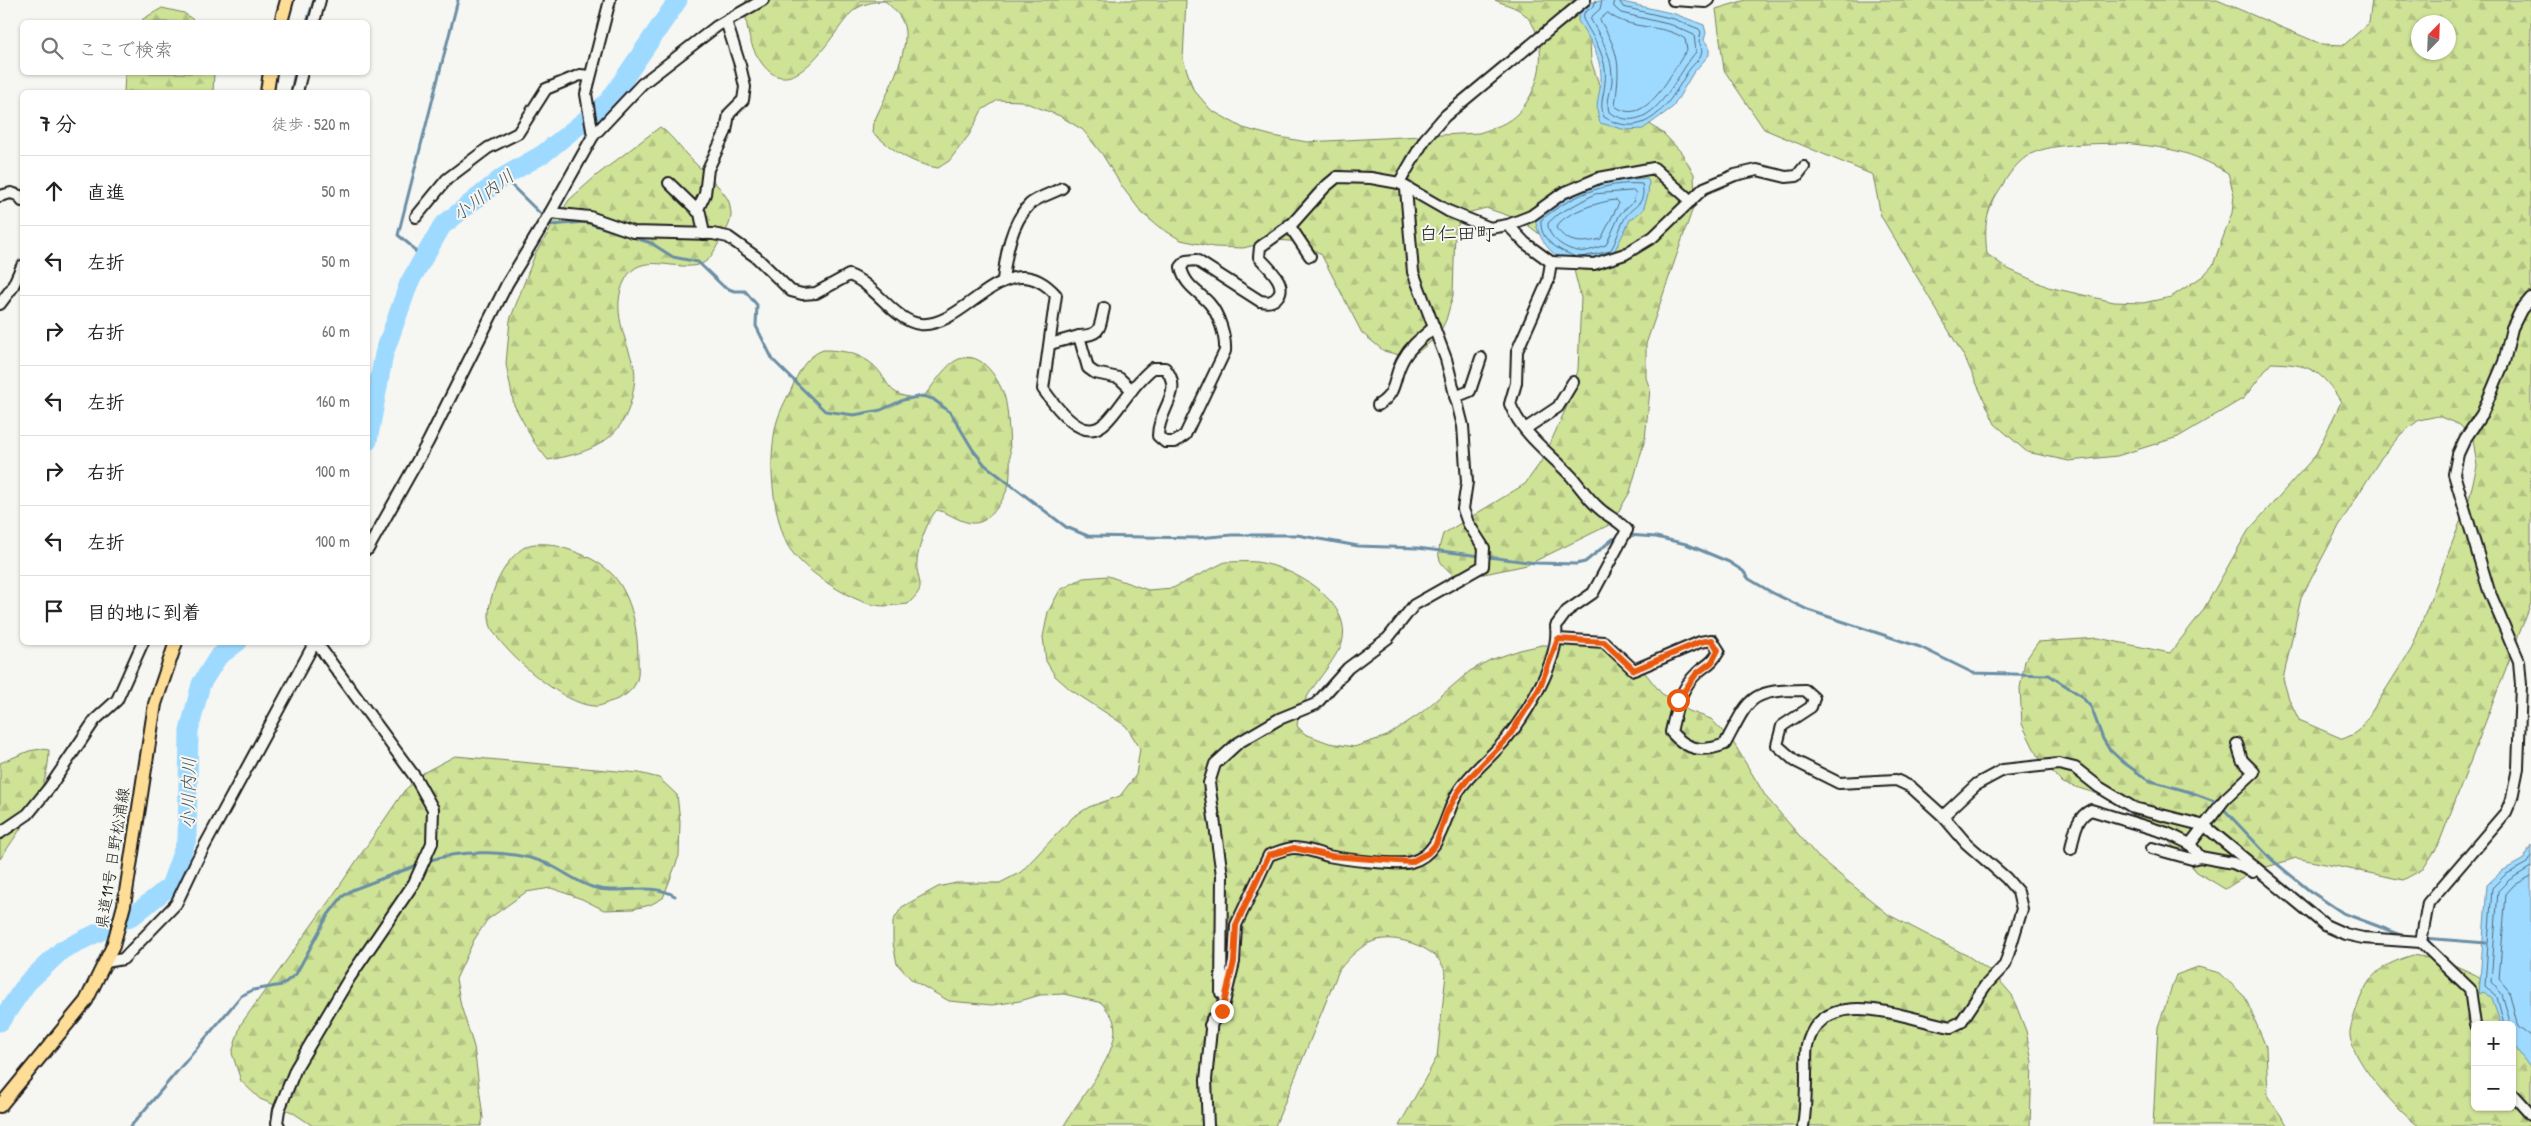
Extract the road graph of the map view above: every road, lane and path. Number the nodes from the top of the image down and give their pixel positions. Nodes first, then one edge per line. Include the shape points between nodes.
1 (287, 0) edge
2 (320, 0) edge
3 (610, 0) edge
4 (763, 0) edge
5 (1584, 0) edge
6 (1672, 0) edge
7 (1708, 0) edge
8 (282, 20) edge
9 (315, 20) edge
10 (726, 21) junction
11 (270, 75) edge
12 (301, 75) edge
13 (590, 76) junction
14 (267, 90) edge
15 (298, 90) edge
16 (593, 136) junction
17 (1804, 167) dead end
18 (669, 183) dead end
19 (1402, 186) junction
20 (1062, 188) dead end
21 (0, 196) edge
22 (20, 196) edge
23 (1691, 201) junction
24 (697, 211) junction
25 (550, 214) junction
26 (416, 217) dead end
27 (1508, 225) junction
28 (1290, 226) junction
29 (704, 234) junction
30 (1310, 256) dead end
31 (1551, 262) junction
32 (20, 270) edge
33 (1003, 280) junction
34 (2531, 298) edge
35 (0, 304) edge
36 (1104, 308) dead end
37 (1434, 327) junction
38 (1078, 336) junction
39 (1050, 344) junction
40 (1481, 358) dead end
41 (1573, 382) dead end
42 (1132, 390) junction
43 (1455, 397) junction
44 (1378, 405) dead end
45 (1525, 429) junction
46 (370, 545) edge
47 (1558, 639) junction
48 (143, 645) edge
49 (175, 645) edge
50 (313, 645) edge
51 (317, 645) edge
52 (2237, 744) dead end
53 (1943, 816) junction
54 (2208, 822) junction
55 (0, 833) edge
56 (2190, 844) junction
57 (2152, 848) dead end
58 (2071, 849) dead end
59 (2200, 857) junction
60 (2268, 878) junction
61 (2421, 942) junction
62 (106, 962) junction
63 (2474, 1021) edge
64 (1210, 1025) junction
65 (2516, 1098) edge
66 (0, 1106) edge
67 (2531, 1115) edge
68 (280, 1126) edge
69 (1208, 1126) edge
70 (1803, 1126) edge

1 - 8 main road
2 - 9 street
3 - 13 street
4 - 10 street
5 - 19 street via 1445,116 1425,139
6 - 7 street
10 - 16 street via 642,84
10 - 24 street via 745,88 743,100 729,114 726,131 708,169 705,194
11 - 14 main road
12 - 15 street
13 - 16 street via 586,94
13 - 26 street via 580,75 546,89 518,134 488,148 447,179
16 - 25 street
17 - 23 street via 1797,176 1786,177 1757,170 1735,175 1704,188
18 - 24 street
19 - 27 street via 1473,223 1490,228
19 - 28 street via 1371,178 1337,177
19 - 37 street via 1413,272
20 - 33 street via 1031,203 1006,248
21 - 22 street via 11,193
23 - 27 street via 1654,168 1599,178 1563,193 1531,216
23 - 31 street via 1652,237 1625,254 1594,264
24 - 29 street
25 - 29 street via 590,217 632,232
25 - 46 street via 507,284 428,442
27 - 31 street via 1525,243
28 - 30 street
28 - 42 street via 1260,247 1259,257 1280,282 1281,291 1270,302 1260,301 1196,260 1186,261 1181,267 1187,284 1211,305 1226,340 1225,352 1185,435 1175,442 1165,442 1158,436 1158,424 1174,389 1165,368 1153,368
29 - 33 street via 728,238 744,248 792,292 816,292 848,275 861,279 907,320 921,324 941,322
31 - 45 street via 1548,281 1516,351 1516,383 1510,404
32 - 35 street
33 - 39 street via 1029,278 1046,284 1056,295
34 - 61 street via 2512,328 2504,362 2482,414 2458,454 2454,474 2489,591 2519,661 2518,768 2506,812 2428,903
36 - 38 street via 1099,331 1093,336
37 - 43 street
37 - 44 street via 1413,344 1403,359 1394,389 1388,399
38 - 39 street
38 - 42 street via 1088,368 1095,373 1119,378
39 - 42 street via 1044,389 1069,420 1082,429 1106,424
40 - 43 street via 1470,391
41 - 45 street via 1558,407
43 - 64 street via 1463,426 1467,482 1463,509 1484,548 1483,566 1414,604 1388,638 1348,668 1316,704 1279,719 1238,743 1215,764 1209,783 1222,875 1223,946 1222,991
45 - 47 street via 1600,510 1627,530 1593,593 1567,611 1556,626
47 - 53 street via 1604,642 1634,670 1712,640 1718,650 1712,662 1696,674 1678,700 1671,732 1683,745 1711,750 1725,744 1746,703 1764,693 1805,690 1814,698 1811,707 1782,726 1778,745 1786,755 1840,783 1896,780 1911,787
47 - 64 street via 1539,689 1508,738 1458,792 1436,844 1428,853 1411,862 1331,856 1294,848 1269,855 1236,925 1234,962 1222,1011
48 - 55 street via 117,700 95,720 28,814
49 - 62 main road, 県道11号 日野松浦線 via 155,704 124,905
50 - 62 street via 176,904 123,959
51 - 68 street via 415,777 433,808 432,842 414,883 350,977 296,1068 279,1110 277,1123
52 - 54 street via 2242,760 2254,772 2225,799
53 - 54 street via 1977,784 2003,770 2059,764 2075,768 2098,787 2134,808
53 - 70 street via 1966,843 1990,862 2018,892 2022,909 2005,965 1985,986 1961,1022 1951,1027 1860,1008 1838,1012 1820,1022 1807,1047
54 - 56 street
54 - 60 street
56 - 58 street via 2168,833 2091,810 2083,814 2074,832
56 - 59 street
57 - 59 street via 2192,859
59 - 60 street via 2233,862
60 - 61 street via 2325,925 2345,934
61 - 63 street via 2470,989
62 - 66 main road, 県道11号 日野松浦線 via 86,1001
64 - 69 street via 1206,1080
65 - 67 street

